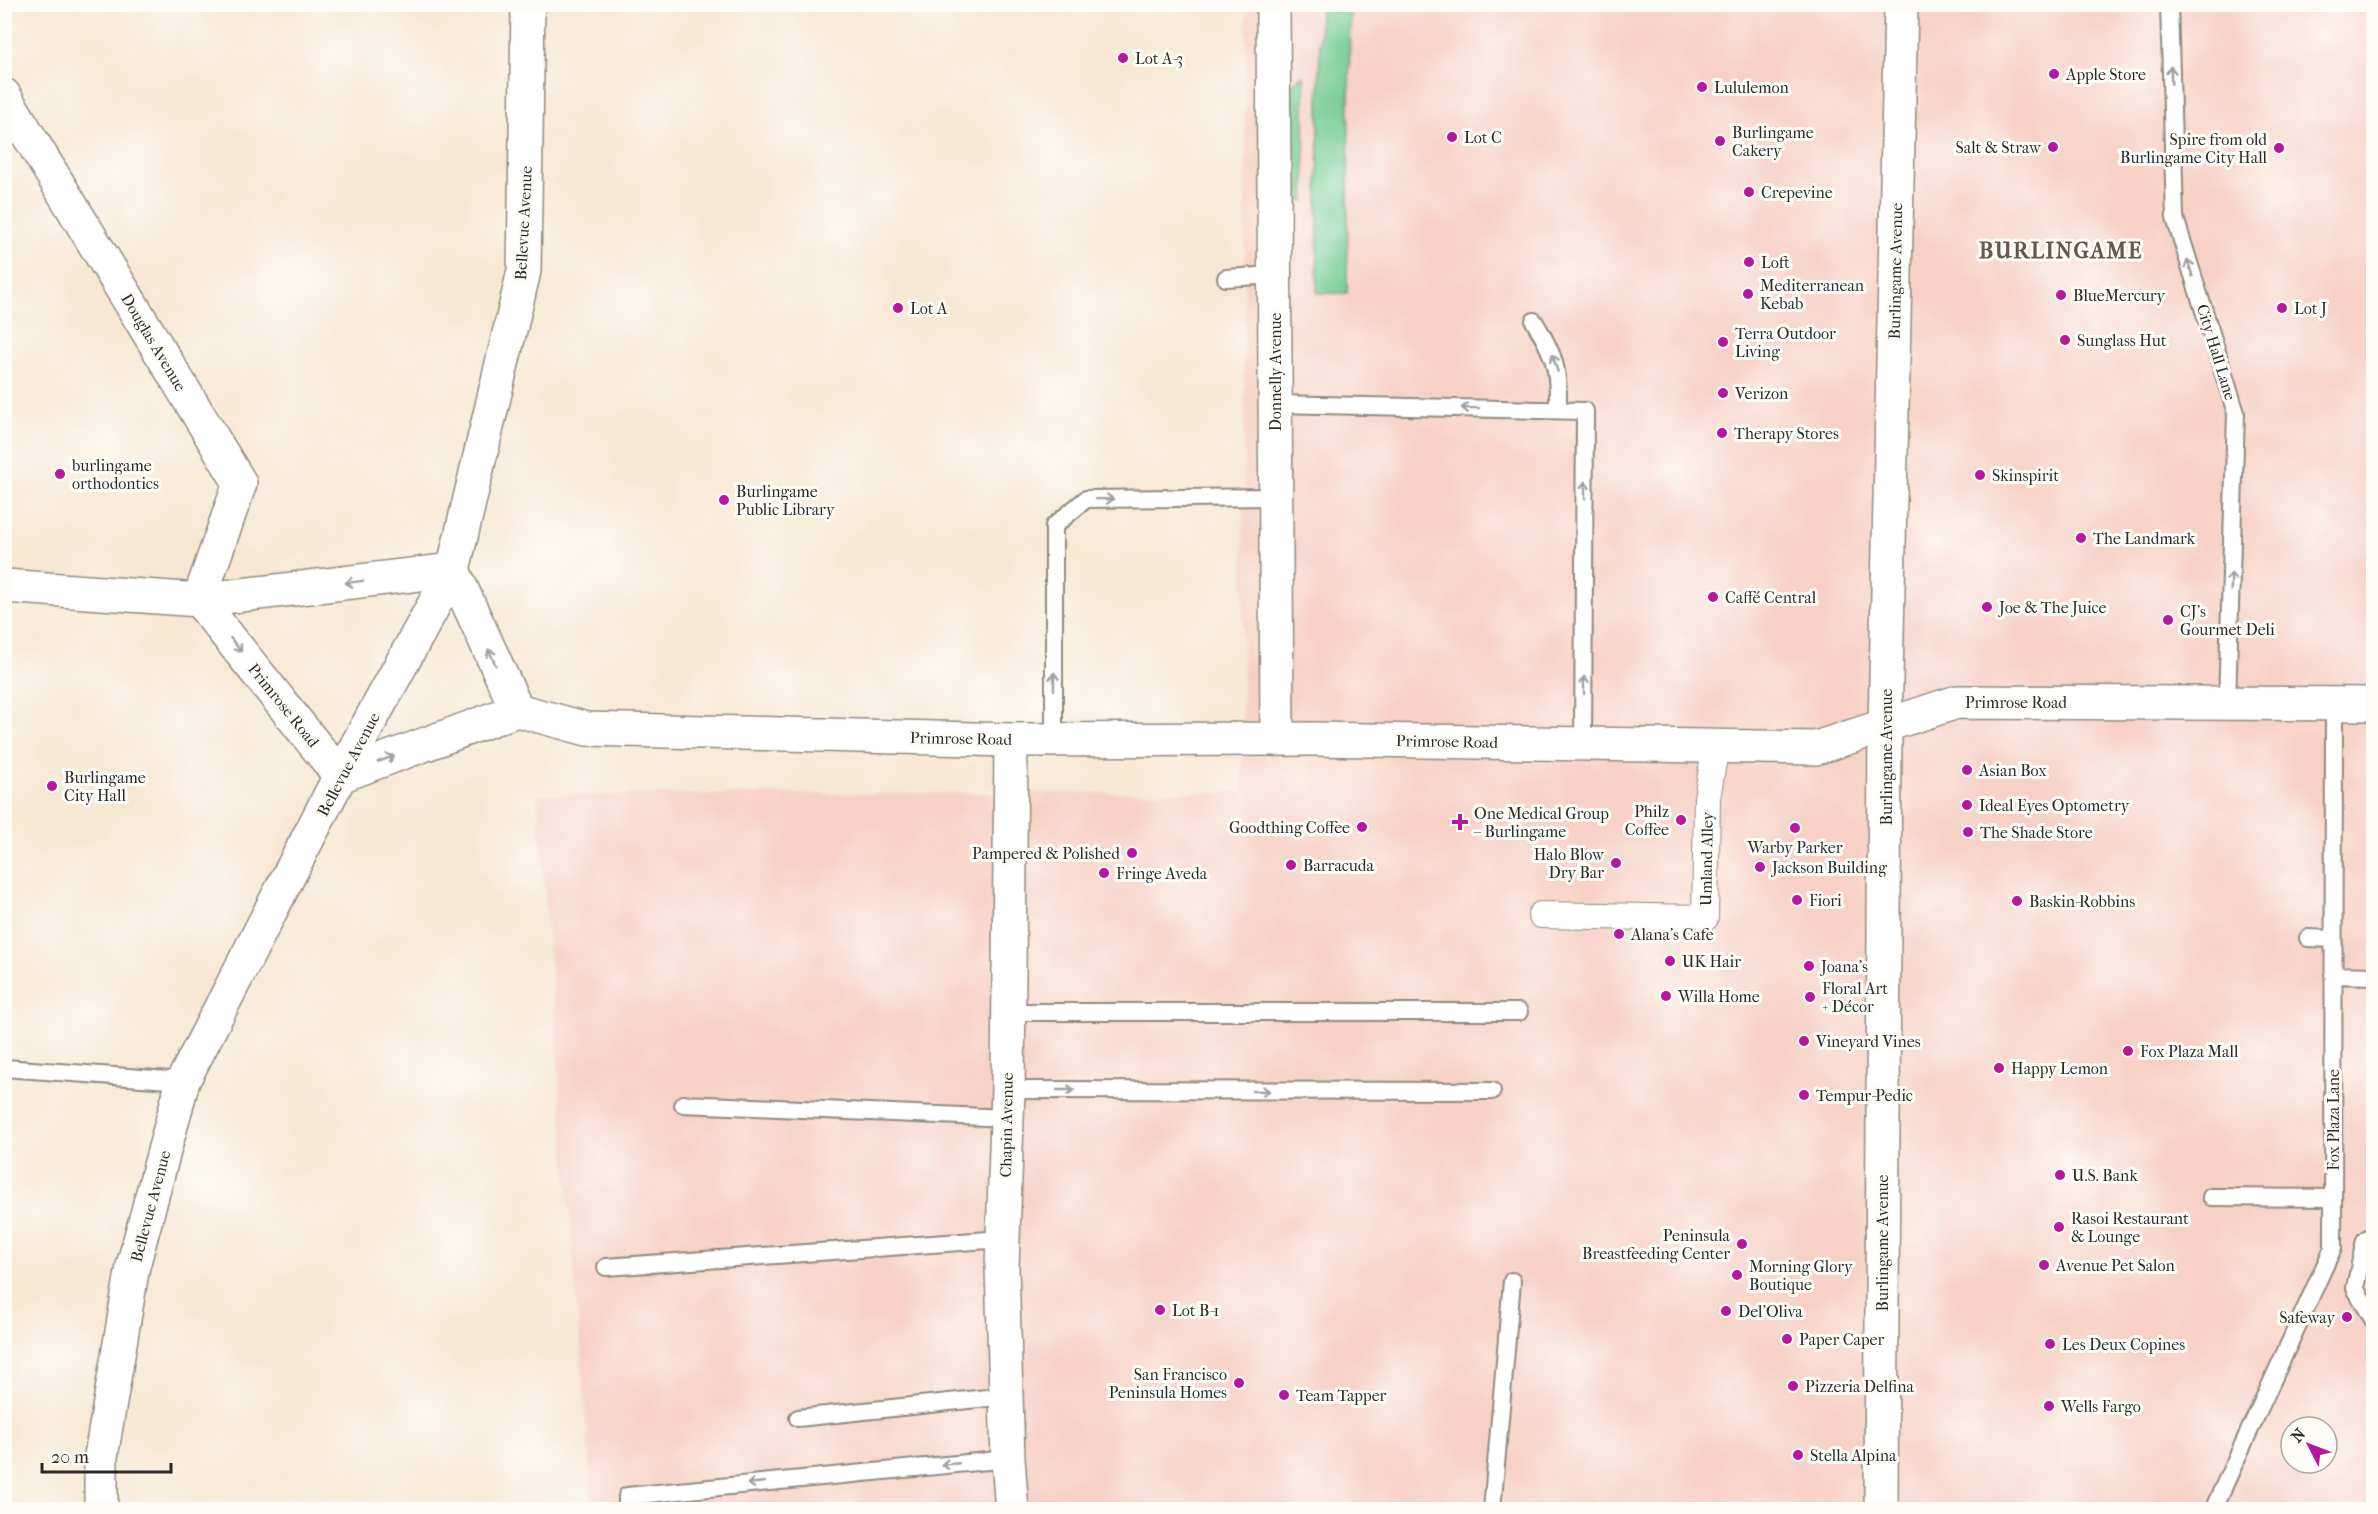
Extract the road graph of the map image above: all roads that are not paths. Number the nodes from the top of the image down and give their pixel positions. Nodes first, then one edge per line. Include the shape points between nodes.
1 (528, 4) edge
2 (1273, 4) edge
3 (1900, 4) edge
4 (2169, 4) edge
5 (4, 95) edge
6 (1275, 275) junction
7 (1226, 278) dead end
8 (1534, 321) dead end
9 (1275, 404) junction
10 (1558, 410) junction
11 (1276, 497) junction
12 (453, 570) junction
13 (4, 586) edge
14 (199, 600) junction
15 (2227, 703) junction
16 (2334, 704) junction
17 (2373, 704) edge
18 (516, 710) junction
19 (1885, 725) junction
20 (1277, 739) junction
21 (1011, 740) junction
22 (1054, 740) junction
23 (1583, 743) junction
24 (1716, 745) junction
25 (340, 776) junction
26 (1541, 915) dead end
27 (2308, 938) dead end
28 (2333, 939) junction
29 (2333, 975) junction
30 (2373, 976) edge
31 (1007, 1012) junction
32 (1520, 1012) dead end
33 (4, 1068) edge
34 (183, 1081) junction
35 (1492, 1091) dead end
36 (683, 1104) dead end
37 (1008, 1104) junction
38 (2211, 1197) dead end
39 (2333, 1198) junction
40 (2373, 1234) edge
41 (1003, 1239) junction
42 (606, 1267) dead end
43 (1512, 1281) dead end
44 (2373, 1321) edge
45 (1006, 1396) junction
46 (798, 1418) dead end
47 (1008, 1459) junction
48 (101, 1509) edge
49 (627, 1509) edge
50 (1012, 1509) edge
51 (1492, 1509) edge
52 (1881, 1509) edge
53 (2213, 1509) edge

1 - 12 street, Bellevue Avenue via 524,271
2 - 6 street, Donnelly Avenue
3 - 19 street, Burlingame Avenue
15 -> 4 lane, City Hall Lane via 2236,413 2175,219
5 - 14 street, Douglas Avenue via 240,483
6 - 7 lane
6 - 9 street, Donnelly Avenue
10 -> 8 lane via 1555,360
10 -> 9 lane
9 - 11 street, Donnelly Avenue
23 -> 10 lane via 1585,411
11 - 20 street, Donnelly Avenue
22 -> 11 lane via 1054,526 1086,500
12 -> 14 street
18 -> 12 street
12 - 25 street, Bellevue Avenue
13 - 14 street
14 -> 25 street, Primrose Road
15 - 16 street, Primrose Road
15 - 19 street, Primrose Road via 1957,702
16 - 17 street, Primrose Road
16 - 28 lane, Fox Plaza Lane
18 - 21 street, Primrose Road via 587,729
25 -> 18 street
19 - 24 street, Primrose Road via 1816,748
19 - 52 street, Burlingame Avenue
20 - 22 street, Primrose Road
20 - 23 street, Primrose Road
21 - 22 street, Primrose Road
21 - 31 street, Chapin Avenue
23 - 24 street, Primrose Road
24 - 26 street, Umland Alley via 1707,798 1705,918
25 - 34 street, Bellevue Avenue
27 - 28 lane
28 - 29 lane, Fox Plaza Lane
29 - 30 lane
29 - 39 lane, Fox Plaza Lane
31 - 32 lane
31 - 37 street, Chapin Avenue
33 - 34 lane
34 - 48 street, Bellevue Avenue via 133,1266 101,1456
37 -> 35 lane
36 - 37 lane
37 - 41 street, Chapin Avenue
38 - 39 lane
39 - 53 lane, Fox Plaza Lane via 2333,1248
40 - 44 lane via 2365,1240 2355,1288
41 - 42 lane
41 - 45 street, Chapin Avenue
43 - 51 lane
45 - 46 lane
45 - 47 street, Chapin Avenue
47 -> 49 lane via 627,1496
47 - 50 street, Chapin Avenue

